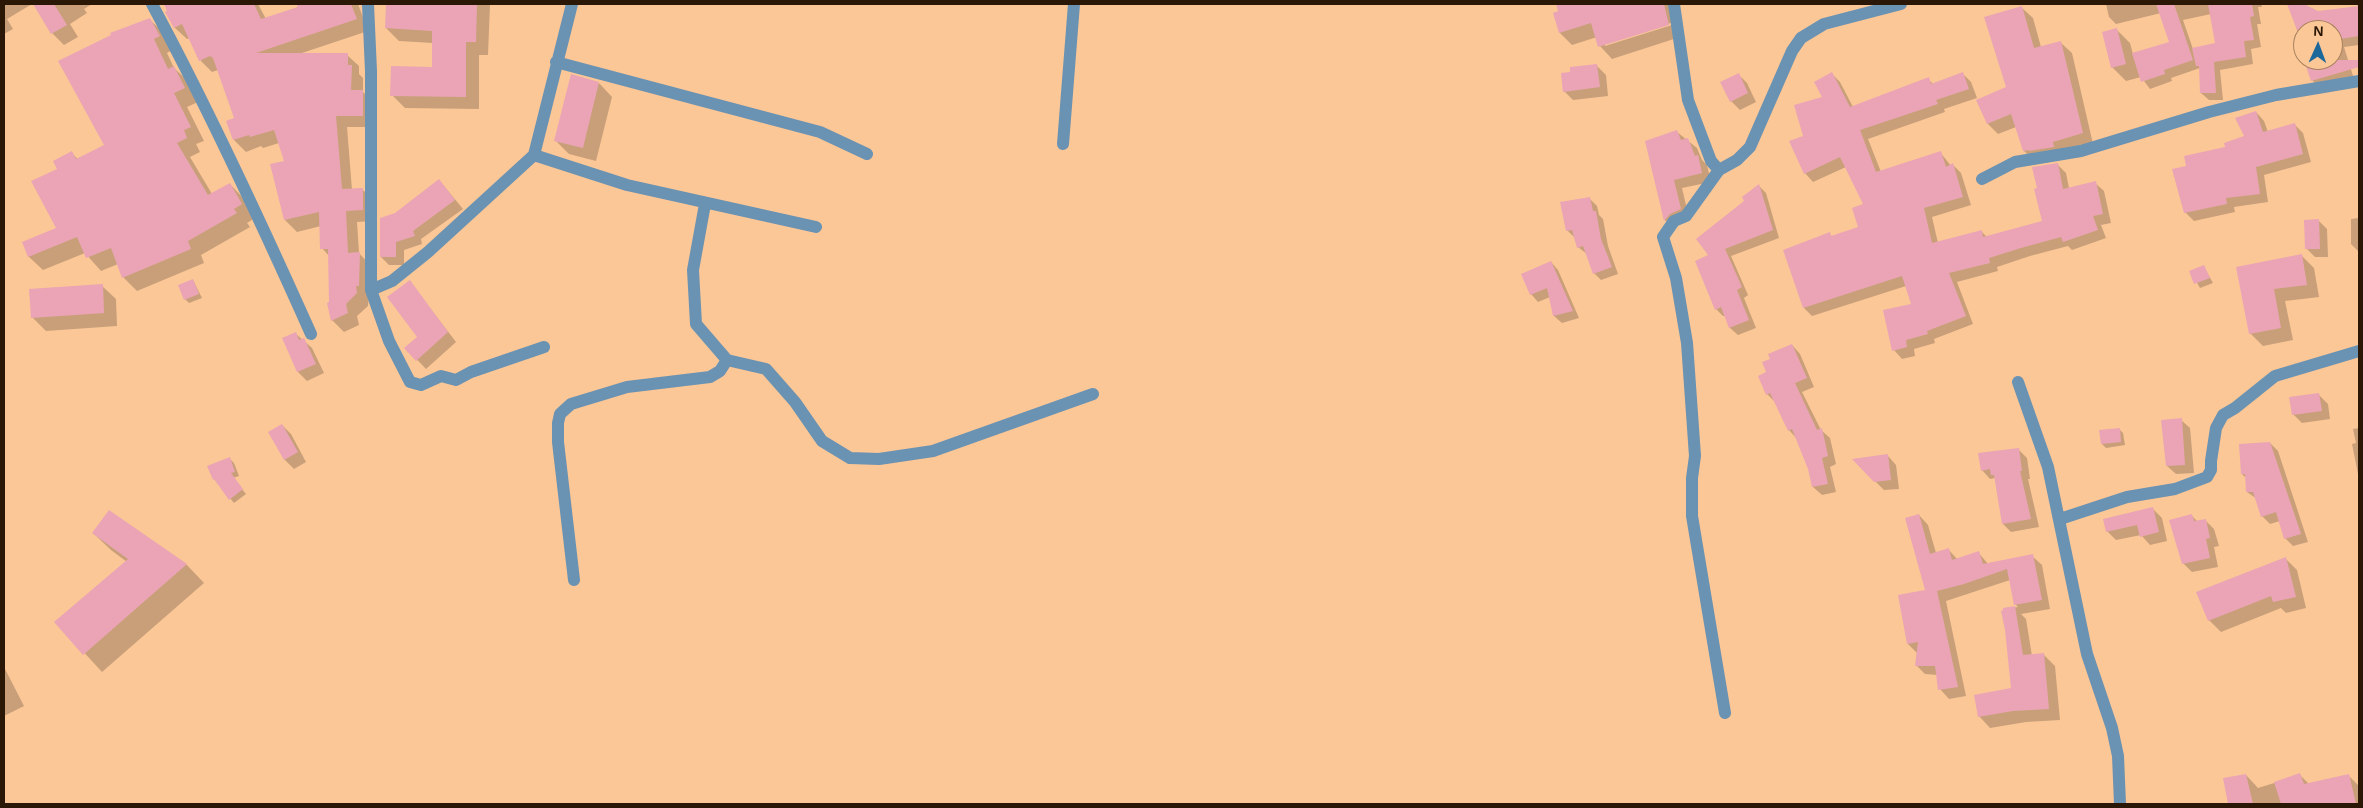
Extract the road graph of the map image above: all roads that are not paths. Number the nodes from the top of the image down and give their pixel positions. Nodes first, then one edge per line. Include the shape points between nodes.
1 (152, 4) edge
2 (368, 4) edge
3 (572, 4) edge
4 (1074, 4) edge
5 (1674, 4) edge
6 (1901, 4) edge
7 (556, 62) junction
8 (2359, 81) edge
9 (1063, 144) dead end
10 (867, 154) dead end
11 (534, 155) junction
12 (1719, 170) junction
13 (1982, 179) dead end
14 (705, 204) junction
15 (816, 227) dead end
16 (371, 290) junction
17 (311, 334) dead end
18 (544, 347) dead end
19 (2359, 350) edge
20 (727, 360) junction
21 (2018, 382) dead end
22 (1093, 394) dead end
23 (2060, 519) junction
24 (574, 580) dead end
25 (1725, 713) dead end
26 (2120, 804) edge

1 - 17 street via 247,192
2 - 16 street
3 - 7 street
4 - 9 street
5 - 12 street via 1688,100 1710,161
6 - 12 street via 1824,24 1801,38 1792,51 1750,147 1737,160
7 - 10 street via 820,132
7 - 11 street
8 - 13 street via 2276,95 2081,151 2015,162
11 - 14 street via 627,186
11 - 16 street via 428,252 392,281
12 - 25 street via 1686,216 1674,222 1662,237 1676,278 1687,343 1695,456 1692,516
14 - 15 street
14 - 20 street via 693,270 696,324
16 - 18 street via 389,341 410,382 421,385 441,376 456,380
19 - 23 street via 2275,376 2223,415 2216,428 2212,470 2207,477 2175,489 2127,497
20 - 22 street via 766,369 795,402 822,441 850,458 880,459 933,451
20 - 24 street via 720,371 710,377 627,387 570,404 560,414 558,442
21 - 23 street via 2048,467
23 - 26 street via 2087,654 2118,756

